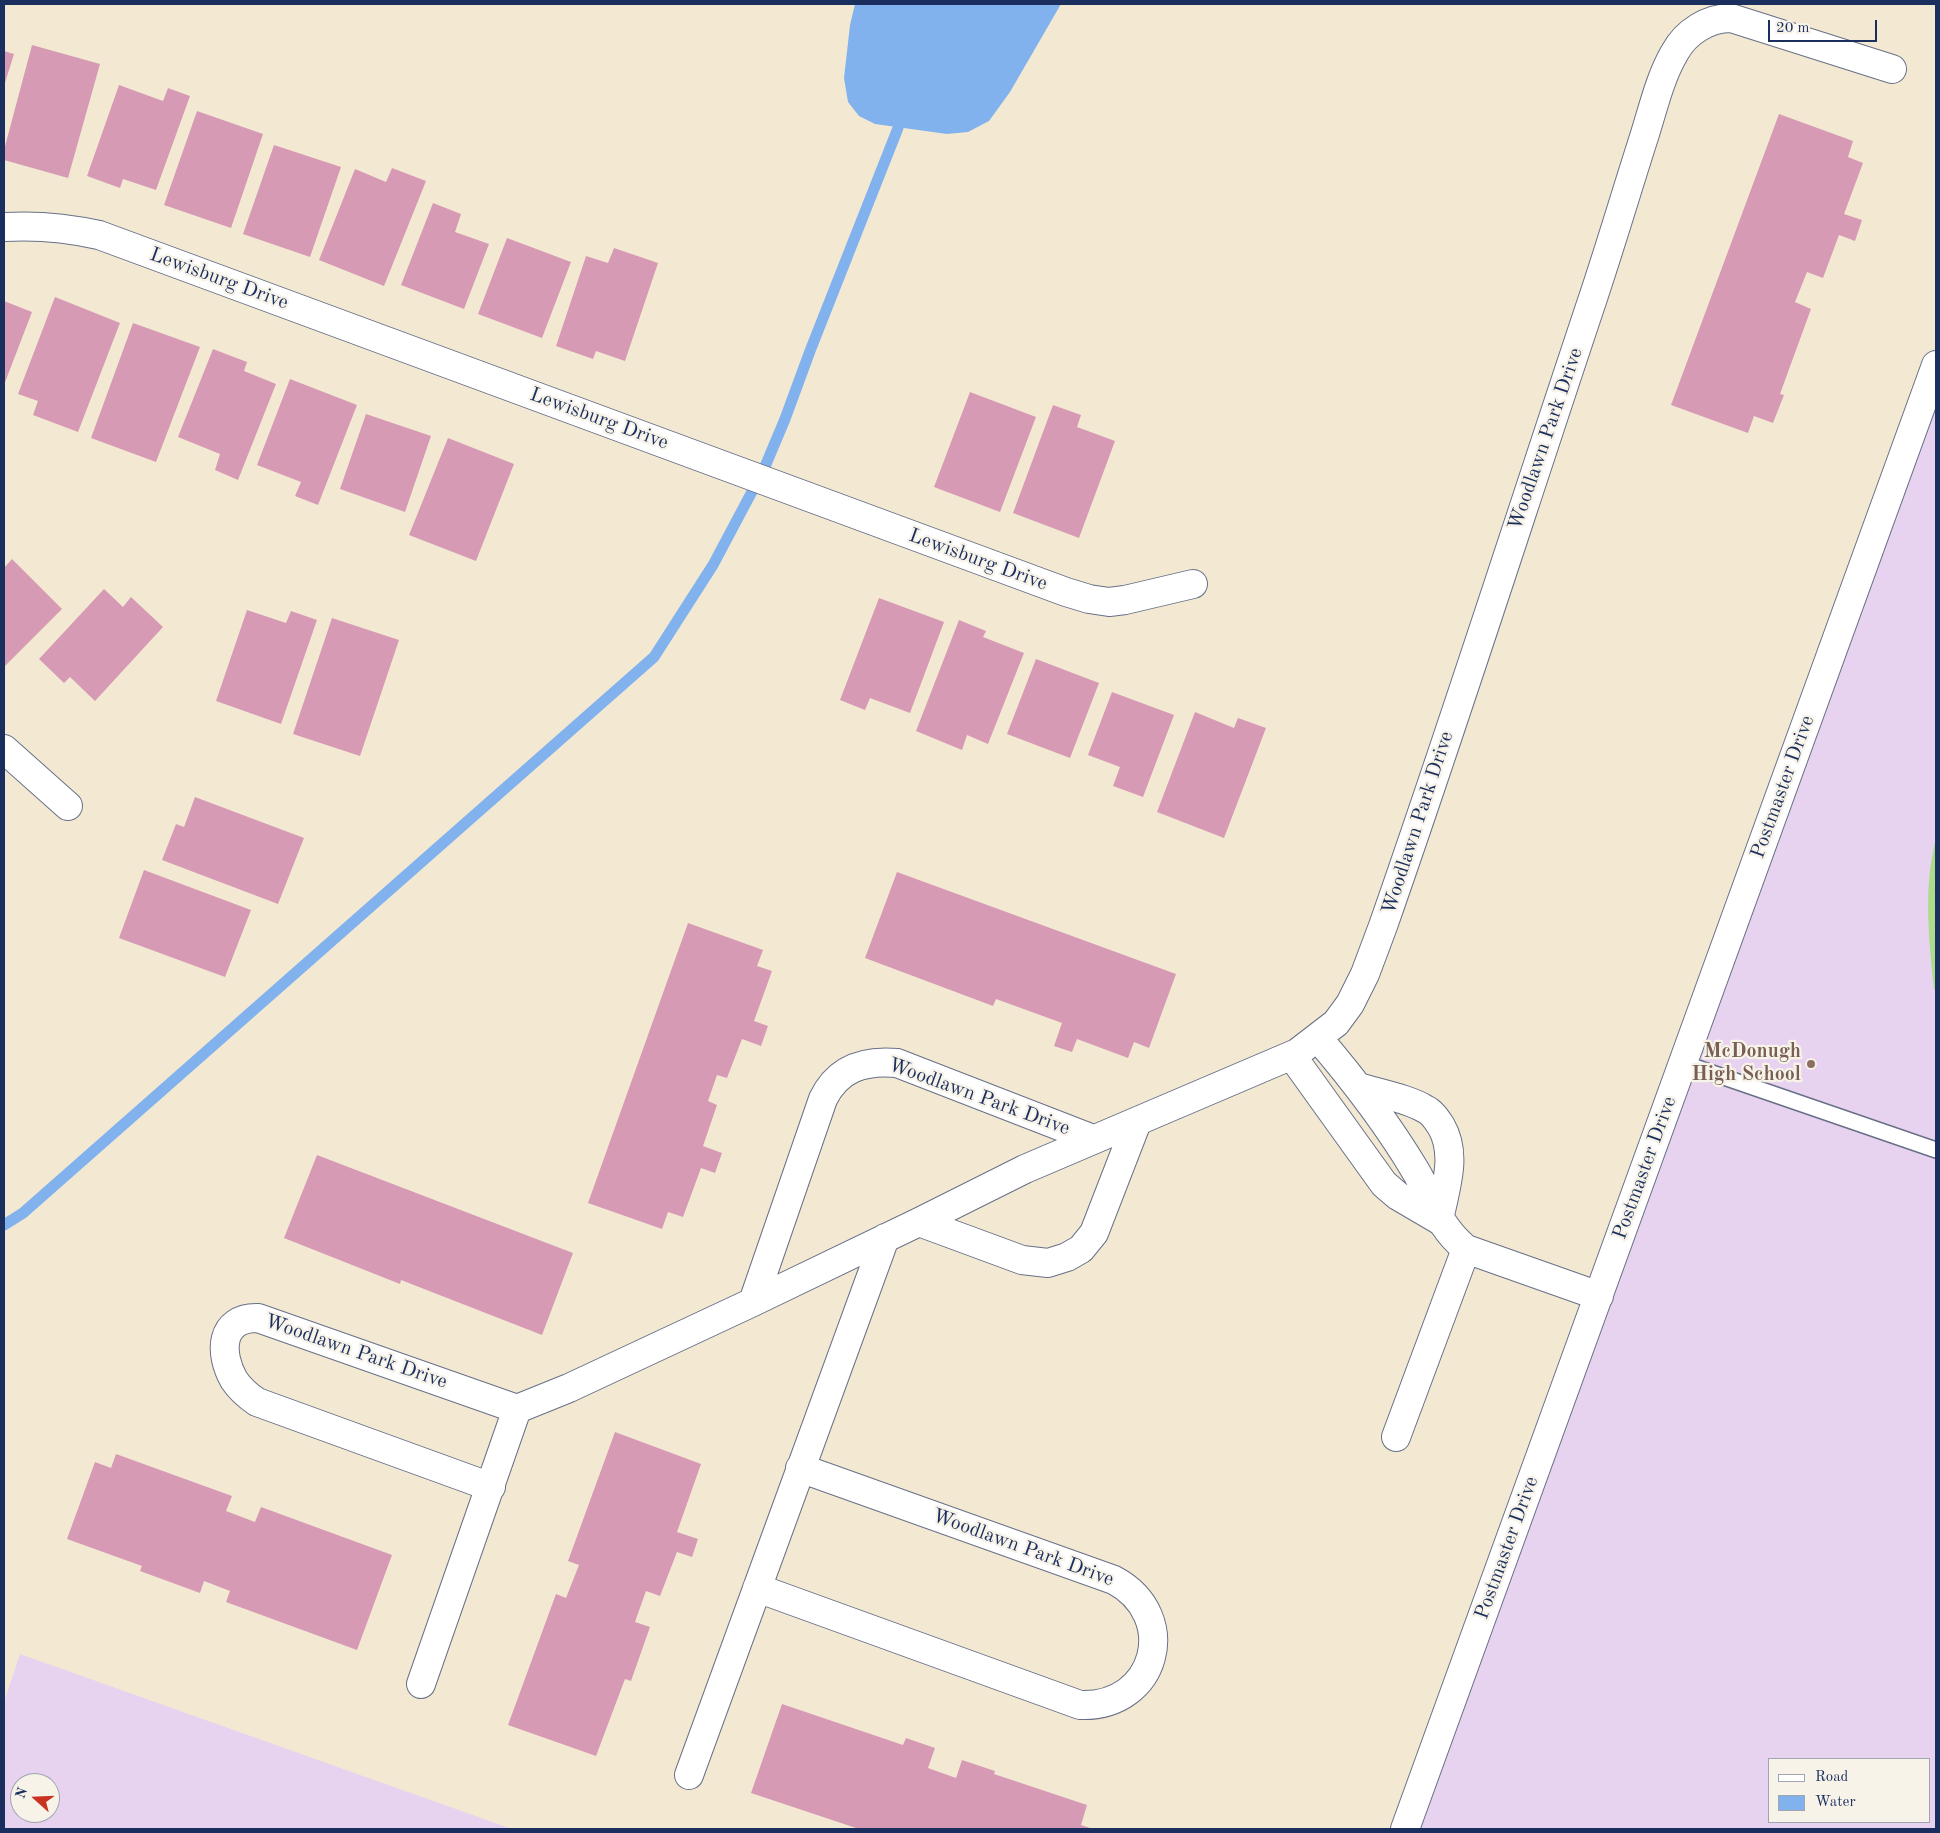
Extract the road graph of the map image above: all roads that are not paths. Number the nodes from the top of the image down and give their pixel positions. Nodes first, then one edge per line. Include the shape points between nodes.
1 (1892, 70) dead end
2 (4, 227) edge
3 (1936, 365) edge
4 (1193, 584) dead end
5 (4, 749) edge
6 (68, 806) dead end
7 (1318, 1038) junction
8 (1292, 1056) junction
9 (1683, 1063) junction
10 (1359, 1087) junction
11 (1137, 1122) junction
12 (1093, 1139) junction
13 (1936, 1150) edge
14 (1439, 1220) junction
15 (919, 1222) junction
16 (885, 1238) junction
17 (1466, 1249) junction
18 (1598, 1296) junction
19 (754, 1302) junction
20 (517, 1409) junction
21 (1396, 1436) dead end
22 (800, 1468) junction
23 (491, 1487) junction
24 (757, 1588) junction
25 (421, 1684) dead end
26 (688, 1775) dead end
27 (1405, 1829) edge

1 - 7 street, Woodlawn Park Drive via 1731,18 1708,22 1693,31 1674,54 1647,127 1383,926 1350,1004 1336,1023
2 - 4 street, Lewisburg Drive via 70,229 100,235 1066,592 1109,602
3 - 9 street, Postmaster Drive
5 - 6 street
7 - 8 street, Woodlawn Park Drive
7 - 10 street
8 - 11 street, Woodlawn Park Drive
8 - 14 street via 1384,1184
9 - 13 lane
9 - 18 street, Postmaster Drive
10 - 14 street via 1415,1170
10 - 14 street via 1427,1109 1437,1119 1450,1148 1450,1166
11 - 12 street, Woodlawn Park Drive
11 - 15 street via 1094,1233 1081,1249 1067,1257 1048,1263 1026,1261
12 - 15 street, Woodlawn Park Drive
12 - 19 street, Woodlawn Park Drive via 897,1063 875,1062 851,1069 831,1085 823,1100
14 - 17 street via 1453,1239
15 - 16 street, Woodlawn Park Drive
16 - 19 street, Woodlawn Park Drive
16 - 22 street
17 - 18 street
17 - 21 street
18 - 27 street, Postmaster Drive
19 - 20 street, Woodlawn Park Drive
20 - 23 street
20 - 23 street, Woodlawn Park Drive via 258,1318 242,1320 228,1332 225,1352 229,1370 238,1385 257,1402
22 - 24 street
22 - 24 street, Woodlawn Park Drive via 1124,1585 1139,1599 1150,1619 1154,1644 1150,1660 1141,1679 1122,1696 1105,1703 1080,1705
23 - 25 street
24 - 26 street

